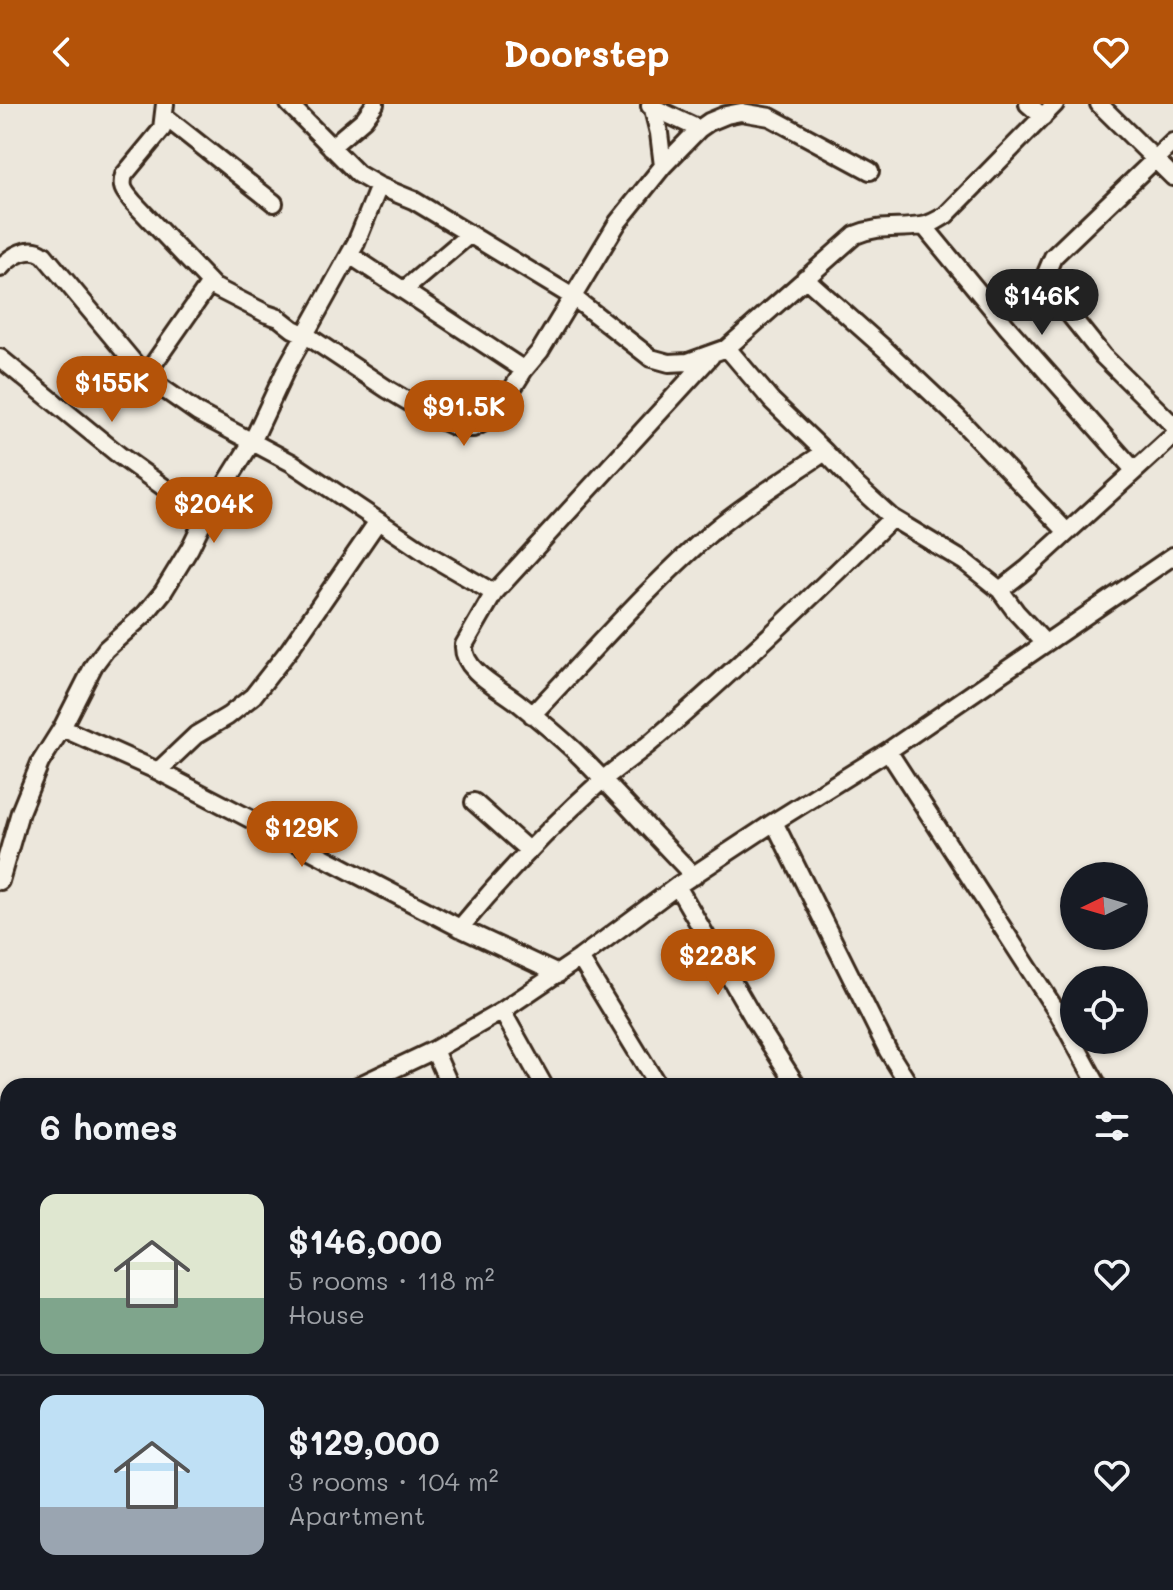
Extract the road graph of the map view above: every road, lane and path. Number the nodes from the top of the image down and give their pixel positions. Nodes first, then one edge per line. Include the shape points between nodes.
1 (289, 104) edge
2 (375, 104) edge
3 (1028, 104) edge
4 (1055, 104) edge
5 (1099, 104) edge
6 (650, 106) edge
7 (164, 110) edge
8 (1043, 117) junction
9 (699, 129) junction
10 (1173, 142) edge
11 (331, 147) junction
12 (1156, 158) junction
13 (663, 166) junction
14 (870, 171) dead end
15 (1173, 177) edge
16 (379, 186) junction
17 (274, 203) dead end
18 (924, 226) junction
19 (470, 234) junction
20 (350, 255) junction
21 (0, 268) edge
22 (805, 278) junction
23 (210, 283) junction
24 (404, 290) junction
25 (573, 297) junction
26 (306, 335) junction
27 (719, 351) junction
28 (0, 358) edge
29 (524, 370) junction
30 (145, 376) junction
31 (1173, 425) edge
32 (1173, 436) edge
33 (252, 442) junction
34 (825, 452) junction
35 (1134, 470) junction
36 (205, 517) junction
37 (892, 518) junction
38 (378, 521) junction
39 (1067, 532) junction
40 (1173, 556) edge
41 (1000, 590) junction
42 (494, 593) junction
43 (1044, 642) junction
44 (532, 715) junction
45 (62, 728) junction
46 (888, 751) junction
47 (158, 771) junction
48 (602, 781) junction
49 (474, 802) dead end
50 (774, 822) junction
51 (528, 850) junction
52 (1, 876) edge
53 (694, 876) junction
54 (677, 886) junction
55 (460, 928) junction
56 (580, 958) junction
57 (558, 974) junction
58 (502, 1011) junction
59 (434, 1050) junction
60 (375, 1078) edge
61 (446, 1078) edge
62 (540, 1078) edge
63 (653, 1078) edge
64 (792, 1078) edge
65 (905, 1078) edge
66 (1094, 1078) edge

1 - 11 street
2 - 11 street
3 - 8 street
4 - 8 street
5 - 12 street
6 - 9 street
6 - 13 street
7 - 17 street
7 - 23 street via 162,129 130,166 122,184
8 - 18 street via 955,207
9 - 13 street
9 - 14 street via 726,115 758,114
10 - 12 street
11 - 16 street
12 - 15 street
12 - 31 street via 1053,257 1045,276 1050,290 1103,356
13 - 25 street via 618,222
16 - 19 street
16 - 20 street
18 - 22 street via 890,226 855,235
18 - 35 street
19 - 24 street
19 - 25 street
20 - 24 street
20 - 26 street
21 - 30 street via 28,251 44,255
22 - 27 street
22 - 39 street via 957,417
23 - 26 street
23 - 30 street
24 - 29 street
25 - 27 street via 651,358 688,362
25 - 29 street
26 - 29 street via 458,428 488,420
26 - 33 street
27 - 34 street
27 - 42 street
28 - 36 street
30 - 33 street
32 - 35 street
33 - 36 street
33 - 38 street
34 - 37 street
34 - 44 street via 705,538
35 - 39 street
36 - 45 street via 163,592 94,665
37 - 41 street
37 - 48 street via 741,662
38 - 42 street
38 - 47 street via 253,696 196,735
39 - 41 street
40 - 43 street
41 - 43 street
42 - 44 street via 463,655 475,671
43 - 46 street
44 - 48 street
45 - 47 street
45 - 52 street via 40,763
46 - 50 street
46 - 66 street via 1059,1015
47 - 55 street
48 - 51 street
48 - 53 street
49 - 51 street
50 - 53 street
50 - 65 street
51 - 55 street
53 - 54 street
54 - 56 street
54 - 64 street
55 - 57 street
56 - 57 street
56 - 63 street
57 - 58 street
58 - 59 street
58 - 62 street
59 - 60 street
59 - 61 street

